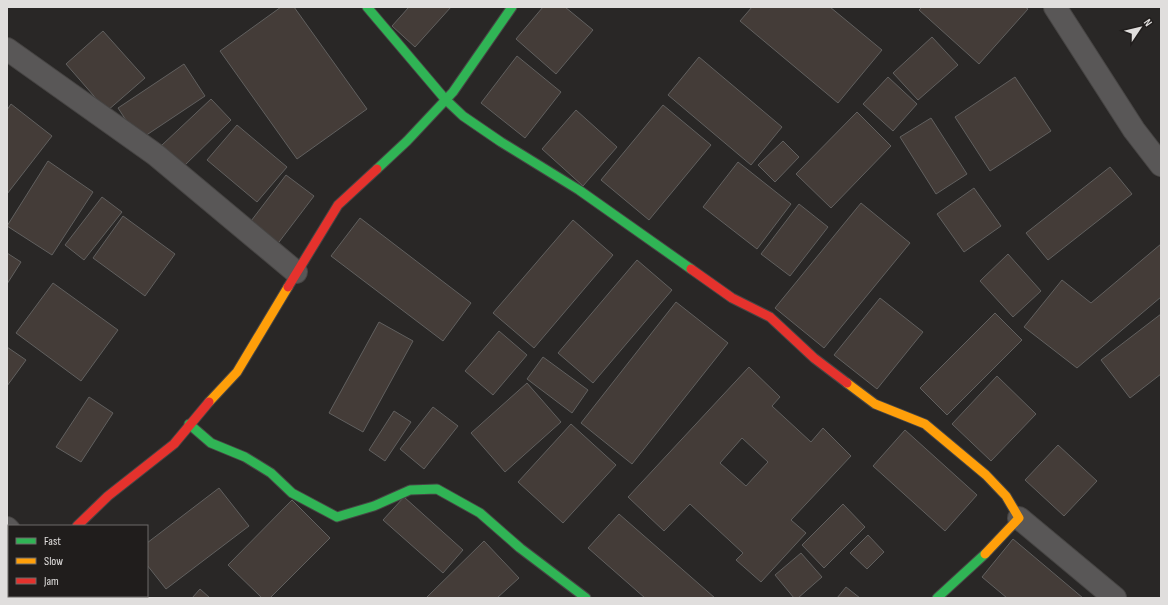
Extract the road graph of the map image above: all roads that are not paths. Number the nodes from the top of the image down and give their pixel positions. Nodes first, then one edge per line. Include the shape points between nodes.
1 (367, 7) edge
2 (512, 7) edge
3 (1054, 7) edge
4 (7, 49) edge
5 (445, 98) junction
6 (1161, 165) edge
7 (296, 272) junction
8 (189, 424) junction
9 (1019, 518) junction
10 (78, 525) edge
11 (586, 598) edge
12 (937, 598) edge
13 (1115, 598) edge

1 - 5 street
2 - 5 street via 453,92
3 - 6 street via 1134,130
4 - 7 street via 156,155
5 - 7 street via 407,141 338,205
5 - 9 street via 463,116 579,190 732,298 770,317 814,358 876,404 925,424 986,475 1006,496
7 - 8 street via 236,372
8 - 10 street via 174,444 108,496
8 - 11 street via 211,443 245,457 292,492 337,517 374,506 410,490 437,489 480,512 520,548
9 - 12 street via 981,559
9 - 13 street

